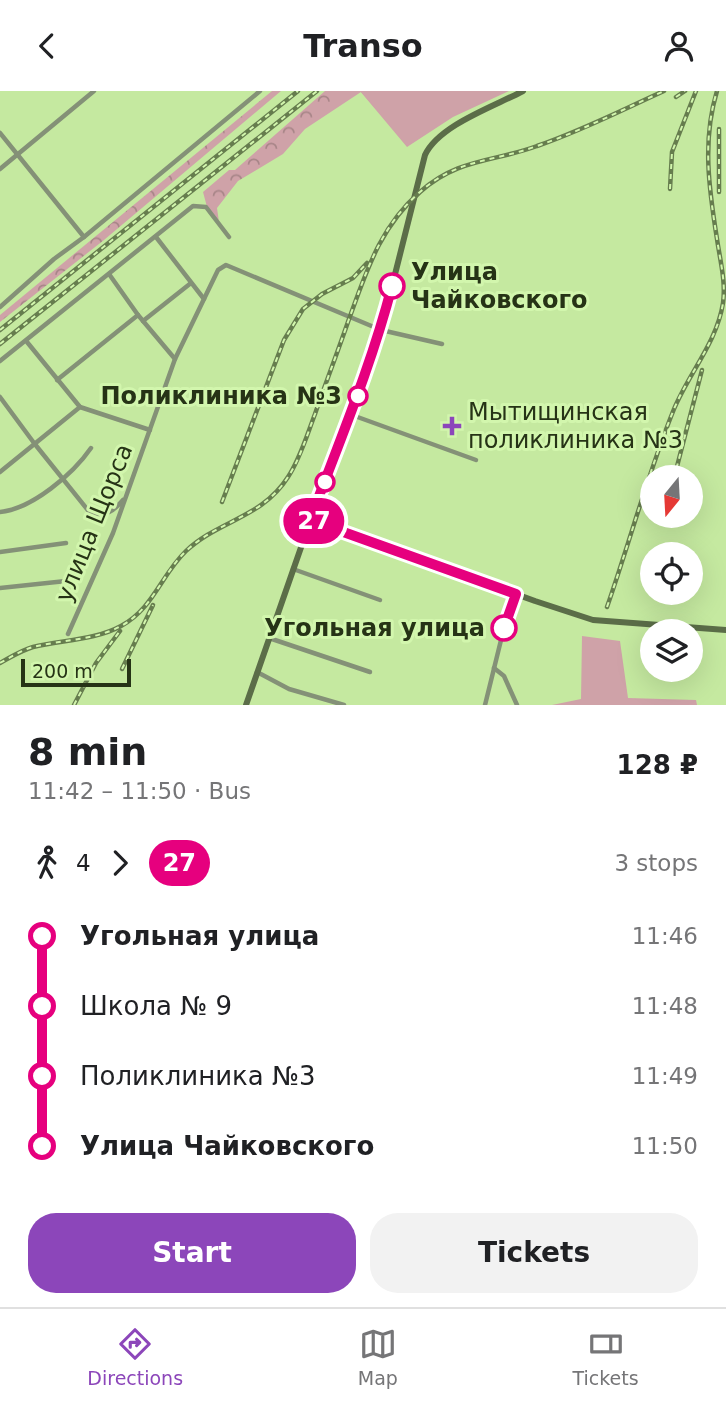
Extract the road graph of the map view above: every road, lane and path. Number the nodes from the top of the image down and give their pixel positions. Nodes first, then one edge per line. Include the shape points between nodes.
1 (94, 91) edge
2 (260, 91) edge
3 (523, 91) edge
4 (0, 133) edge
5 (17, 155) junction
6 (0, 169) edge
7 (84, 237) junction
8 (156, 237) junction
9 (229, 237) dead end
10 (109, 274) junction
11 (191, 283) junction
12 (204, 299) junction
13 (0, 307) edge
14 (138, 315) junction
15 (143, 321) junction
16 (381, 330) junction
17 (27, 342) junction
18 (442, 344) dead end
19 (175, 359) junction
20 (0, 361) edge
21 (57, 380) junction
22 (0, 397) edge
23 (80, 407) junction
24 (352, 415) junction
25 (150, 430) junction
26 (34, 443) junction
27 (91, 449) dead end
28 (476, 460) dead end
29 (0, 472) edge
30 (62, 477) junction
31 (126, 496) junction
32 (0, 512) edge
33 (310, 520) junction
34 (66, 543) dead end
35 (0, 552) edge
36 (293, 569) junction
37 (66, 581) dead end
38 (0, 588) edge
39 (516, 594) junction
40 (380, 600) dead end
41 (726, 629) edge
42 (68, 634) dead end
43 (269, 638) junction
44 (494, 668) junction
45 (370, 672) dead end
46 (257, 673) junction
47 (246, 705) edge
48 (344, 705) edge
49 (485, 705) edge
50 (517, 705) edge

1 - 5 street
2 - 7 street
3 - 16 street via 451,128 428,148
4 - 5 street
5 - 6 street
5 - 7 street
7 - 13 street
8 - 9 street via 193,206 206,207
8 - 10 street
8 - 11 street
10 - 14 street
10 - 17 street
11 - 12 street
11 - 15 street
12 - 16 street, улица Щорса via 218,270 226,265
12 - 19 street, улица Щорса
14 - 15 street
14 - 21 street
15 - 19 street
16 - 18 street
16 - 24 street
17 - 20 street
17 - 21 street
19 - 25 street, улица Щорса
21 - 23 street
22 - 26 street
23 - 25 street
23 - 26 street
24 - 28 street
24 - 33 street
25 - 31 street, улица Щорса
26 - 29 street
26 - 30 street
27 - 30 street
30 - 31 street via 91,514 106,515
30 - 32 street via 40,497
31 - 42 street, улица Щорса
33 - 36 street
33 - 39 street
34 - 35 street, улица Щорса
36 - 40 street
36 - 43 street
37 - 38 street
39 - 41 street via 604,622
39 - 44 street
43 - 45 street
43 - 46 street
44 - 49 street
44 - 50 street via 504,675
46 - 47 street
46 - 48 street via 289,689

